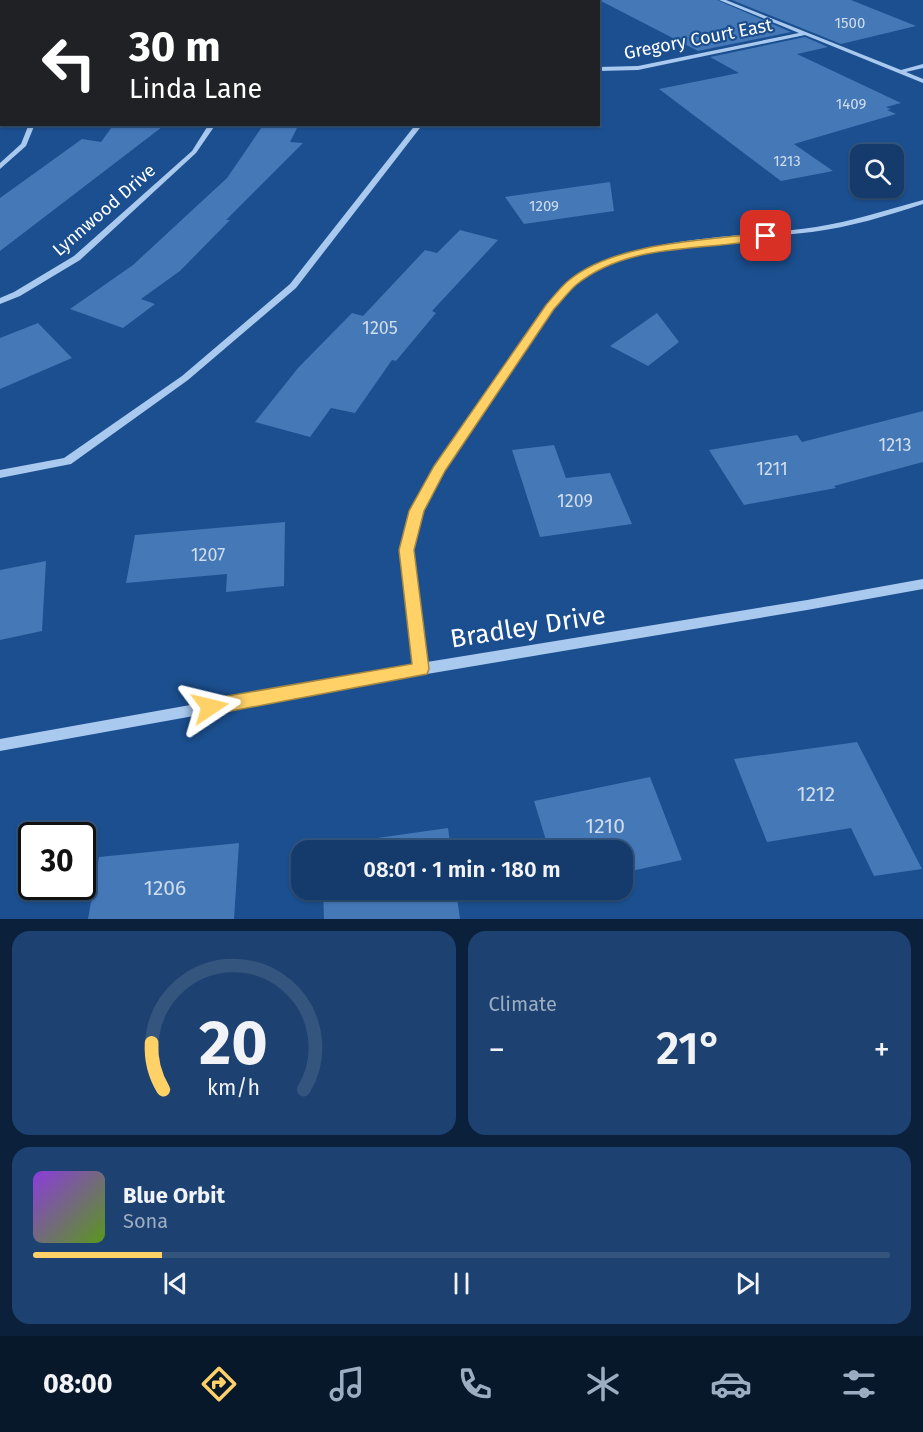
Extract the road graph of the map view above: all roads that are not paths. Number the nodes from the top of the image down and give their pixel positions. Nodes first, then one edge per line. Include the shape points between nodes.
1 (722, 0) edge
2 (803, 34) junction
3 (923, 66) edge
4 (600, 69) edge
5 (900, 72) junction
6 (923, 81) edge
7 (31, 126) edge
8 (212, 126) edge
9 (418, 126) edge
10 (0, 166) edge
11 (923, 202) edge
12 (0, 301) edge
13 (0, 474) edge
14 (923, 584) edge
15 (421, 669) junction
16 (0, 745) edge

1 - 2 street
2 - 4 street, Gregory Court East via 639,68
2 - 5 street
3 - 5 street
5 - 6 street
7 - 10 street via 24,145
8 - 12 street, Lynnwood Drive via 194,152 77,258
9 - 13 street via 293,286 185,378 67,461
11 - 15 street via 844,225 660,248 620,259 571,284 550,307 439,469 417,511 407,550
14 - 15 street, Bradley Drive
15 - 16 street, Bradley Drive

